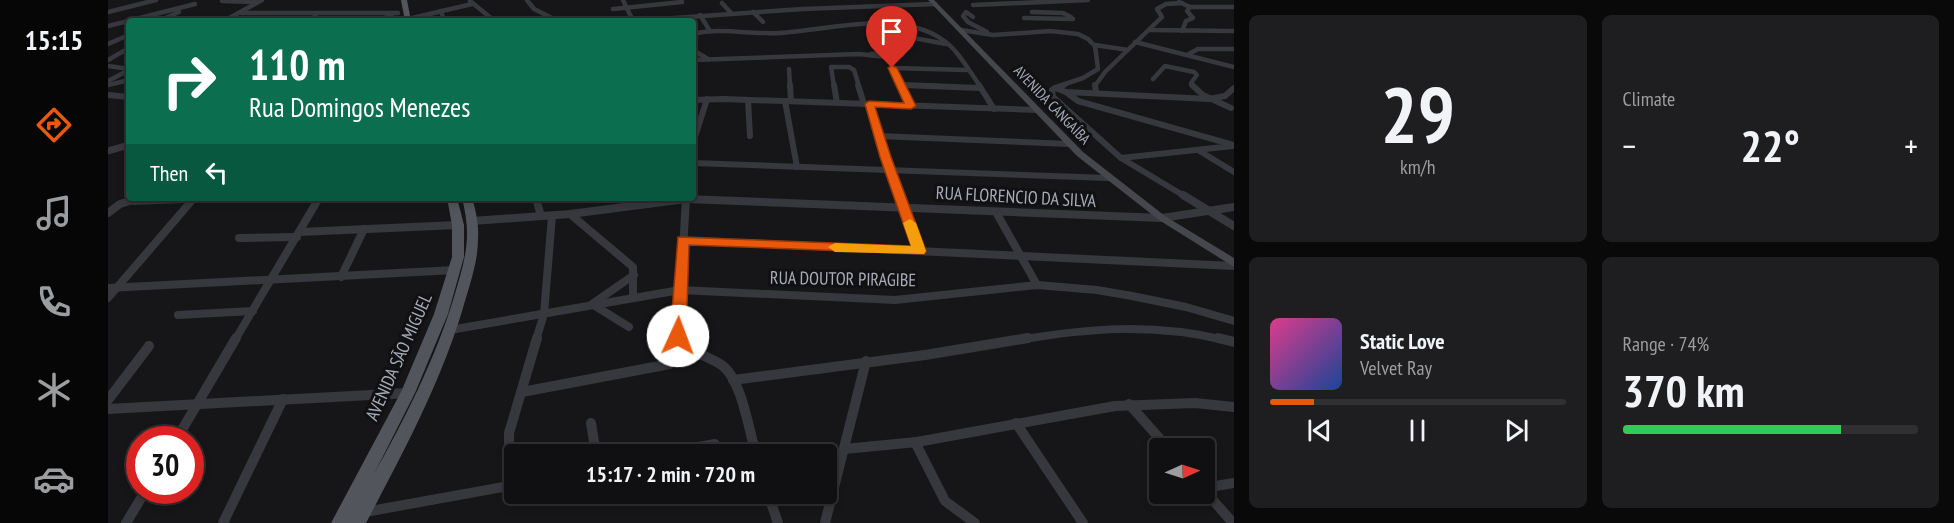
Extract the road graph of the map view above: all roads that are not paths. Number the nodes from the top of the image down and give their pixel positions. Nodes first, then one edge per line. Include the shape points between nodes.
1 (156, 0) edge
2 (201, 0) edge
3 (396, 0) edge
4 (404, 0) edge
5 (527, 0) edge
6 (623, 0) edge
7 (894, 0) edge
8 (1068, 0) edge
9 (1088, 0) edge
10 (1171, 0) edge
11 (222, 1) edge
12 (261, 1) edge
13 (471, 2) edge
14 (682, 2) dead end
15 (933, 2) edge
16 (1013, 2) edge
17 (722, 3) dead end
18 (973, 3) edge
19 (1182, 3) junction
20 (195, 4) junction
21 (897, 5) junction
22 (1190, 7) junction
23 (628, 8) junction
24 (1234, 8) edge
25 (613, 9) dead end
26 (441, 11) junction
27 (108, 12) edge
28 (753, 12) junction
29 (1032, 12) dead end
30 (241, 13) junction
31 (248, 13) junction
32 (730, 13) junction
33 (330, 14) junction
34 (700, 15) junction
35 (973, 17) dead end
36 (1073, 17) junction
37 (140, 18) edge
38 (165, 18) edge
39 (230, 18) edge
40 (254, 18) edge
41 (312, 18) edge
42 (403, 18) edge
43 (443, 18) edge
44 (490, 18) edge
45 (552, 18) edge
46 (631, 18) edge
47 (666, 18) edge
48 (1024, 18) dead end
49 (126, 21) edge
50 (763, 22) dead end
51 (876, 25) junction
52 (108, 26) edge
53 (961, 30) junction
54 (1149, 30) junction
55 (710, 31) junction
56 (1182, 31) junction
57 (1234, 31) edge
58 (696, 33) edge
59 (1075, 34) junction
60 (994, 35) junction
61 (126, 36) edge
62 (1135, 42) junction
63 (108, 44) edge
64 (948, 44) junction
65 (1095, 45) junction
66 (1234, 49) edge
67 (126, 50) edge
68 (1128, 50) junction
69 (696, 52) edge
70 (871, 54) junction
71 (1187, 55) junction
72 (885, 58) junction
73 (108, 59) edge
74 (696, 60) edge
75 (710, 60) junction
76 (108, 66) edge
77 (892, 68) junction
78 (1234, 68) edge
79 (126, 69) edge
80 (789, 69) dead end
81 (1098, 69) junction
82 (967, 70) junction
83 (126, 71) edge
84 (1105, 72) junction
85 (1153, 79) dead end
86 (126, 80) edge
87 (108, 83) edge
88 (902, 86) junction
89 (980, 88) junction
90 (1055, 88) junction
91 (1234, 88) edge
92 (1066, 92) junction
93 (1096, 93) junction
94 (108, 95) edge
95 (1225, 96) junction
96 (126, 97) edge
97 (707, 99) junction
98 (1209, 99) junction
99 (696, 100) edge
100 (748, 100) junction
101 (788, 101) junction
102 (837, 103) junction
103 (867, 104) junction
104 (911, 106) junction
105 (994, 109) junction
106 (1233, 109) edge
107 (1037, 110) junction
108 (696, 134) edge
109 (750, 136) dead end
110 (878, 136) junction
111 (1069, 144) junction
112 (1234, 145) edge
113 (126, 146) edge
114 (1198, 150) junction
115 (108, 151) edge
116 (1121, 158) junction
117 (696, 163) edge
118 (797, 167) junction
119 (891, 170) junction
120 (1232, 172) edge
121 (1109, 178) junction
122 (696, 198) edge
123 (130, 201) edge
124 (191, 201) edge
125 (318, 201) edge
126 (454, 201) edge
127 (467, 201) edge
128 (537, 201) edge
129 (620, 201) edge
130 (662, 201) edge
131 (686, 201) edge
132 (623, 206) junction
133 (904, 207) junction
134 (1234, 207) edge
135 (1209, 211) junction
136 (996, 212) junction
137 (108, 213) edge
138 (570, 214) junction
139 (541, 216) junction
140 (552, 216) junction
141 (1162, 218) junction
142 (465, 223) junction
143 (1234, 226) edge
144 (364, 229) junction
145 (298, 234) junction
146 (239, 238) dead end
147 (683, 240) junction
148 (919, 251) junction
149 (1020, 256) junction
150 (1234, 265) edge
151 (455, 270) junction
152 (634, 275) junction
153 (341, 277) junction
154 (271, 280) junction
155 (1037, 285) junction
156 (118, 287) junction
157 (108, 288) edge
158 (680, 290) junction
159 (634, 297) junction
160 (108, 298) edge
161 (592, 304) junction
162 (253, 310) junction
163 (544, 314) junction
164 (178, 315) dead end
165 (1234, 321) edge
166 (629, 327) dead end
167 (450, 330) junction
168 (1234, 342) edge
169 (149, 346) dead end
170 (866, 361) junction
171 (670, 364) dead end
172 (733, 380) junction
173 (522, 392) junction
174 (408, 393) junction
175 (283, 399) junction
176 (108, 400) edge
177 (198, 402) junction
178 (1130, 404) junction
179 (1234, 407) edge
180 (108, 409) edge
181 (591, 423) dead end
182 (1016, 423) junction
183 (184, 426) edge
184 (1159, 438) edge
185 (915, 442) junction
186 (508, 444) edge
187 (594, 444) edge
188 (753, 444) edge
189 (844, 449) junction
190 (1234, 483) edge
191 (504, 487) edge
192 (1215, 487) edge
193 (1215, 502) edge
194 (138, 504) edge
195 (771, 504) edge
196 (360, 518) edge
197 (126, 523) edge
198 (223, 523) edge
199 (340, 523) edge
200 (778, 523) edge
201 (825, 523) edge
202 (975, 523) edge
203 (1083, 523) edge
204 (1233, 523) edge

1 - 27 street
2 - 20 street
3 - 42 main road
4 - 42 main road
5 - 45 street via 534,9
6 - 23 street
7 - 21 street
8 - 9 street
8 - 16 street
10 - 19 street
11 - 12 street
12 - 30 street
13 - 26 street
13 - 44 street
14 - 23 street
15 - 21 street
15 - 53 main road, AVENIDA CANGAÍBA
16 - 18 street
17 - 32 street
19 - 22 street
19 - 54 street via 1160,6 1157,9 1162,17
20 - 37 street
20 - 38 street
21 - 28 street
22 - 24 street
22 - 56 street via 1187,11 1192,18
23 - 25 street
23 - 46 street
26 - 42 street
26 - 43 street
28 - 32 street
28 - 50 street
29 - 36 street
30 - 31 street
30 - 39 street
31 - 33 street
31 - 40 street
32 - 34 street
33 - 41 street
33 - 42 street
34 - 47 street
34 - 55 street
35 - 60 street via 966,12 964,19
36 - 48 street
36 - 59 street
49 - 52 street
51 - 55 street via 771,34
51 - 64 street via 903,36
51 - 64 street via 924,31
53 - 60 street
53 - 107 main road, AVENIDA CANGAÍBA
54 - 56 street
54 - 62 street
55 - 58 street
56 - 57 street
59 - 60 street
59 - 65 street
61 - 63 street
62 - 68 street
62 - 71 street
64 - 82 street
65 - 68 street
65 - 81 street
66 - 71 street via 1198,49
67 - 73 street
68 - 84 street
69 - 75 street
70 - 72 street
70 - 72 street via 902,55
70 - 75 street
71 - 78 street
72 - 77 street
74 - 75 street
76 - 79 street
77 - 82 street
77 - 88 street
80 - 101 street
81 - 84 street
81 - 90 street
82 - 89 street
83 - 87 street
84 - 93 street via 1095,84
85 - 98 street via 1165,66 1194,72 1197,75 1191,85
86 - 87 street
88 - 89 street
88 - 104 street
89 - 105 street
90 - 92 street
90 - 116 street via 1053,97
91 - 95 street
92 - 93 street
92 - 112 street via 1078,101
93 - 98 street
94 - 96 street
95 - 98 street
95 - 106 street
97 - 99 street
97 - 100 street
97 - 108 street
98 - 106 street
100 - 101 street
100 - 109 street
101 - 102 street
101 - 118 street
102 - 103 street
102 - 103 street via 831,67 854,69
103 - 104 street
103 - 110 street
104 - 105 street
105 - 107 street
107 - 111 main road, AVENIDA CANGAÍBA
110 - 111 street
110 - 119 street
111 - 121 main road, AVENIDA CANGAÍBA
112 - 114 street
113 - 115 street
114 - 116 street
114 - 120 street
116 - 135 street
117 - 118 street
118 - 119 street
119 - 121 street
119 - 133 street
121 - 141 main road, AVENIDA CANGAÍBA
122 - 133 street, RUA FLORENCIO DA SILVA
123 - 137 street
124 - 156 street
125 - 145 street
126 - 142 main road, AVENIDA SÃO MIGUEL
127 - 142 main road, AVENIDA SÃO MIGUEL
128 - 139 street
129 - 132 street
130 - 132 street, RUA FLORENCIO DA SILVA
131 - 147 street
132 - 138 street, RUA FLORENCIO DA SILVA
133 - 136 street, RUA FLORENCIO DA SILVA
133 - 148 street
134 - 135 street, RUA FLORENCIO DA SILVA
135 - 141 street, RUA FLORENCIO DA SILVA
135 - 143 street
136 - 141 street, RUA FLORENCIO DA SILVA
136 - 149 street
138 - 140 street, RUA FLORENCIO DA SILVA
138 - 152 street via 631,264
139 - 140 street, RUA FLORENCIO DA SILVA
139 - 142 street, RUA FLORENCIO DA SILVA
140 - 163 street
141 - 150 main road, AVENIDA CANGAÍBA
142 - 144 street, RUA FLORENCIO DA SILVA
142 - 151 main road, AVENIDA SÃO MIGUEL
142 - 167 main road, AVENIDA SÃO MIGUEL via 469,266
144 - 145 street, RUA FLORENCIO DA SILVA
144 - 153 street
145 - 146 street, RUA FLORENCIO DA SILVA
145 - 154 street
147 - 148 street
147 - 158 street
148 - 149 street
149 - 150 street
149 - 155 street
151 - 153 street
151 - 174 main road, AVENIDA SÃO MIGUEL
152 - 159 street
152 - 161 street
153 - 154 street
154 - 156 street
154 - 162 street
155 - 158 street, RUA DOUTOR PIRAGIBE via 895,300
155 - 165 street, RUA DOUTOR PIRAGIBE via 1132,296
156 - 157 street
156 - 160 street
158 - 159 street, RUA DOUTOR PIRAGIBE
158 - 172 street via 680,341 721,365
159 - 161 street, RUA DOUTOR PIRAGIBE
161 - 163 street, RUA DOUTOR PIRAGIBE
161 - 166 street
162 - 164 street
162 - 177 street
163 - 167 street, RUA DOUTOR PIRAGIBE
163 - 173 street
167 - 196 main road, AVENIDA SÃO MIGUEL via 426,390
168 - 170 street via 1170,331 1106,328
169 - 176 street
170 - 172 street
170 - 189 street
171 - 173 street
172 - 188 street
173 - 186 street
174 - 175 street
174 - 199 main road, AVENIDA SÃO MIGUEL
175 - 177 street
175 - 198 street
177 - 180 street
177 - 183 street
178 - 179 street via 1180,401
178 - 182 street
178 - 184 street
181 - 187 street
182 - 185 street
182 - 203 street
185 - 189 street
185 - 202 street via 945,501
189 - 201 street
190 - 192 street
191 - 196 street
193 - 204 street
194 - 197 street
195 - 200 street

